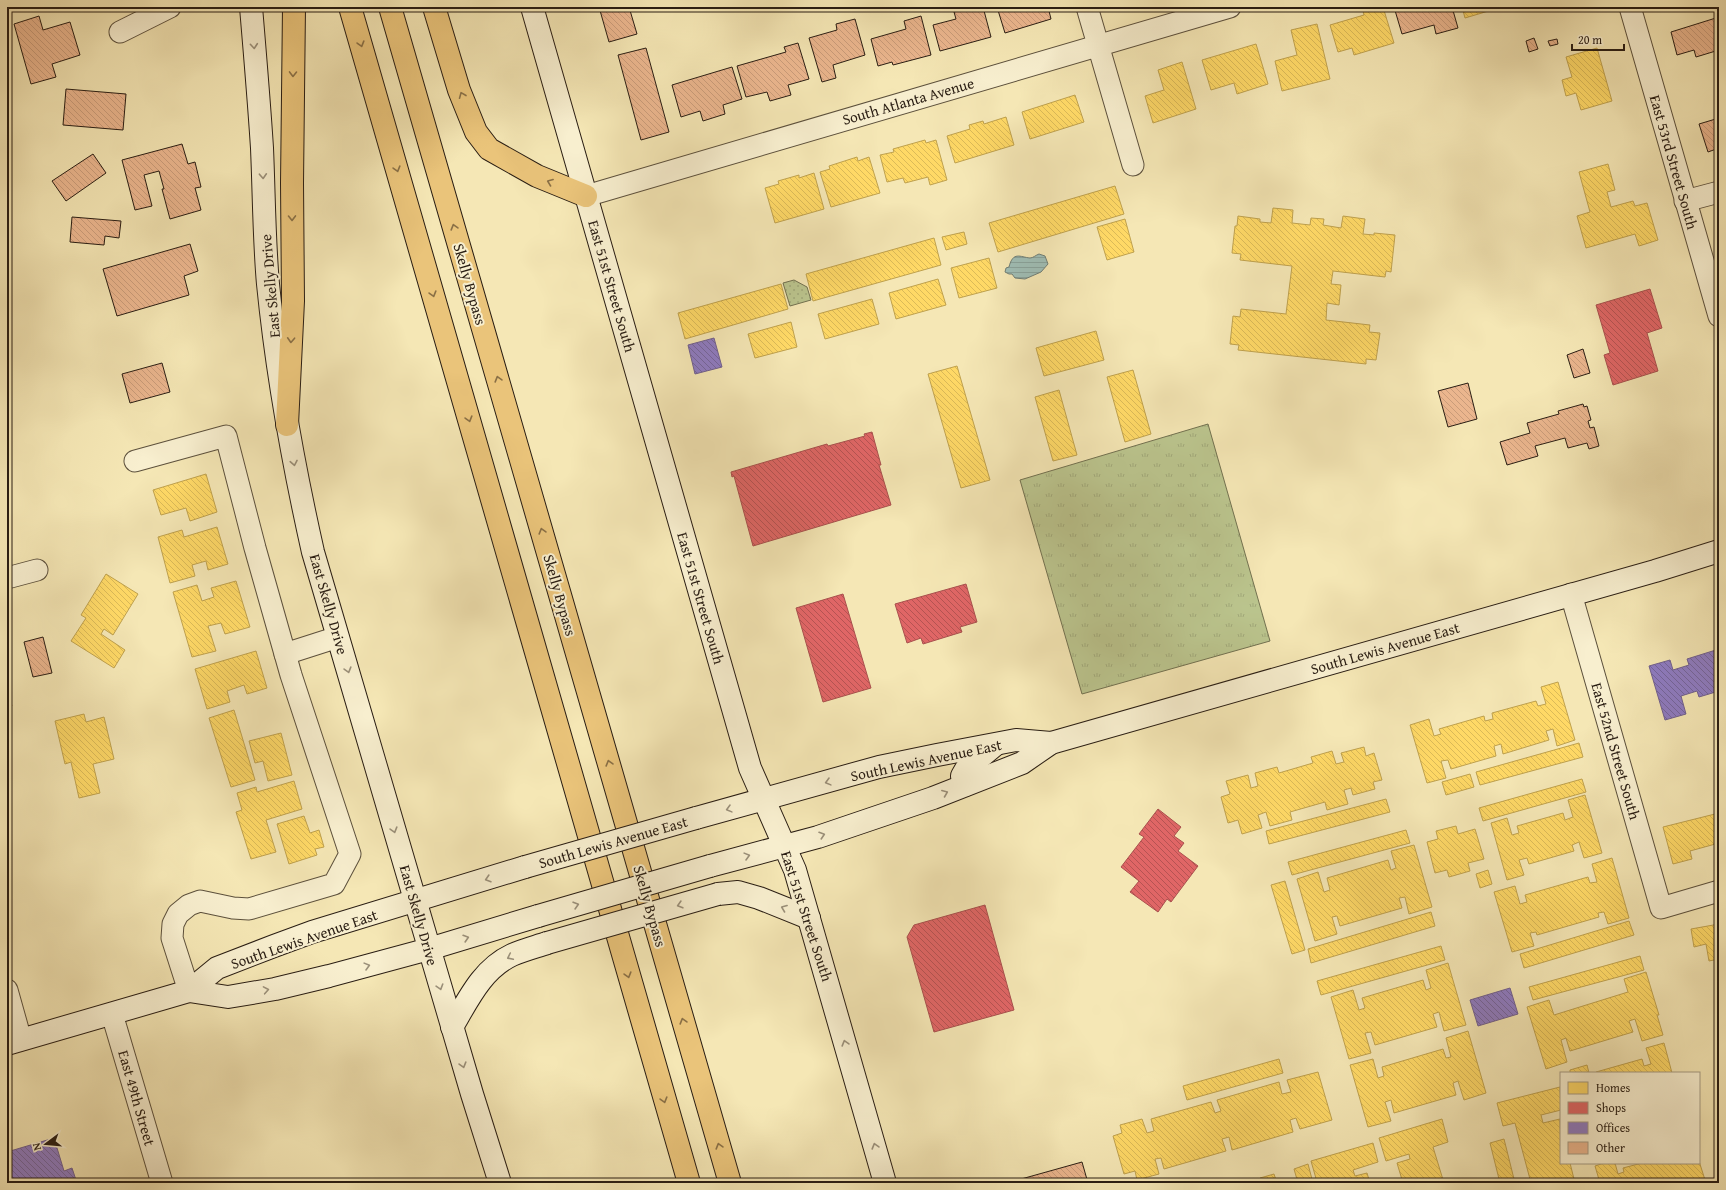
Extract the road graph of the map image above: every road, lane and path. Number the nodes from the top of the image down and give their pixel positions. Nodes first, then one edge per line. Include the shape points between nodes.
1 (170, 7) edge
2 (251, 7) edge
3 (294, 7) edge
4 (350, 7) edge
5 (390, 7) edge
6 (434, 7) edge
7 (532, 7) edge
8 (1087, 7) edge
9 (1230, 7) edge
10 (1630, 7) edge
11 (120, 32) dead end
12 (1098, 45) junction
13 (1133, 165) dead end
14 (1719, 192) edge
15 (586, 196) junction
16 (1685, 201) junction
17 (1719, 316) edge
18 (287, 425) junction
19 (135, 461) dead end
20 (1719, 551) edge
21 (37, 570) dead end
22 (7, 578) edge
23 (1571, 594) junction
24 (338, 637) junction
25 (285, 654) junction
26 (1051, 743) junction
27 (996, 745) junction
28 (965, 785) junction
29 (763, 800) junction
30 (784, 846) junction
31 (1719, 891) edge
32 (415, 902) junction
33 (809, 918) junction
34 (429, 949) junction
35 (7, 990) edge
36 (190, 991) junction
37 (112, 1014) junction
38 (452, 1027) junction
39 (14, 1042) edge
40 (162, 1183) edge
41 (500, 1183) edge
42 (688, 1183) edge
43 (730, 1183) edge
44 (885, 1183) edge

1 - 11 street
2 -> 18 main road, East Skelly Drive via 260,108 268,282
3 -> 18 highway via 294,301
4 -> 42 highway
43 -> 5 highway, Skelly Bypass
15 -> 6 highway via 536,176 489,149 476,132 459,90
7 - 15 main road, East 51st Street South
8 - 12 street
9 - 12 street, South Atlanta Avenue
10 - 16 street, East 53rd Street South
12 - 13 street
12 - 15 street, South Atlanta Avenue
14 - 16 street
15 - 29 main road, East 51st Street South via 750,768
16 - 17 street, East 53rd Street South
18 -> 24 main road, East Skelly Drive via 313,552
19 - 25 street via 226,436
20 - 23 main road, South Lewis Avenue East
21 - 22 street
23 - 26 main road, South Lewis Avenue East
23 - 31 street, East 52nd Street South via 1661,908
24 - 25 street
24 -> 32 main road, East Skelly Drive
25 - 36 street via 350,854 334,884 249,909 200,901 189,905 178,914 172,924 172,938
26 - 27 main road, South Lewis Avenue East via 1016,740
26 - 28 main road, South Lewis Avenue East via 1022,763
27 - 28 main road via 966,769 962,776
27 -> 29 main road, South Lewis Avenue East via 879,768
30 -> 28 main road, South Lewis Avenue East via 818,837
29 - 30 main road, East 51st Street South
29 -> 32 main road, South Lewis Avenue East, bridge via 525,867
30 - 33 main road, East 51st Street South via 795,870
34 -> 30 main road, South Lewis Avenue East, bridge
32 - 34 main road, East Skelly Drive
32 - 36 main road, South Lewis Avenue East via 312,932 217,968
33 -> 38 main road, bridge via 738,892 718,894 547,944 512,955 486,973
44 -> 33 main road, East 51st Street South
36 -> 34 main road, South Lewis Avenue East via 228,997 275,989
34 -> 38 main road, East Skelly Drive
35 - 39 street
36 - 37 main road, South Lewis Avenue East
37 - 39 main road, South Lewis Avenue East
37 - 40 street, East 49th Street
38 -> 41 main road, East Skelly Drive

